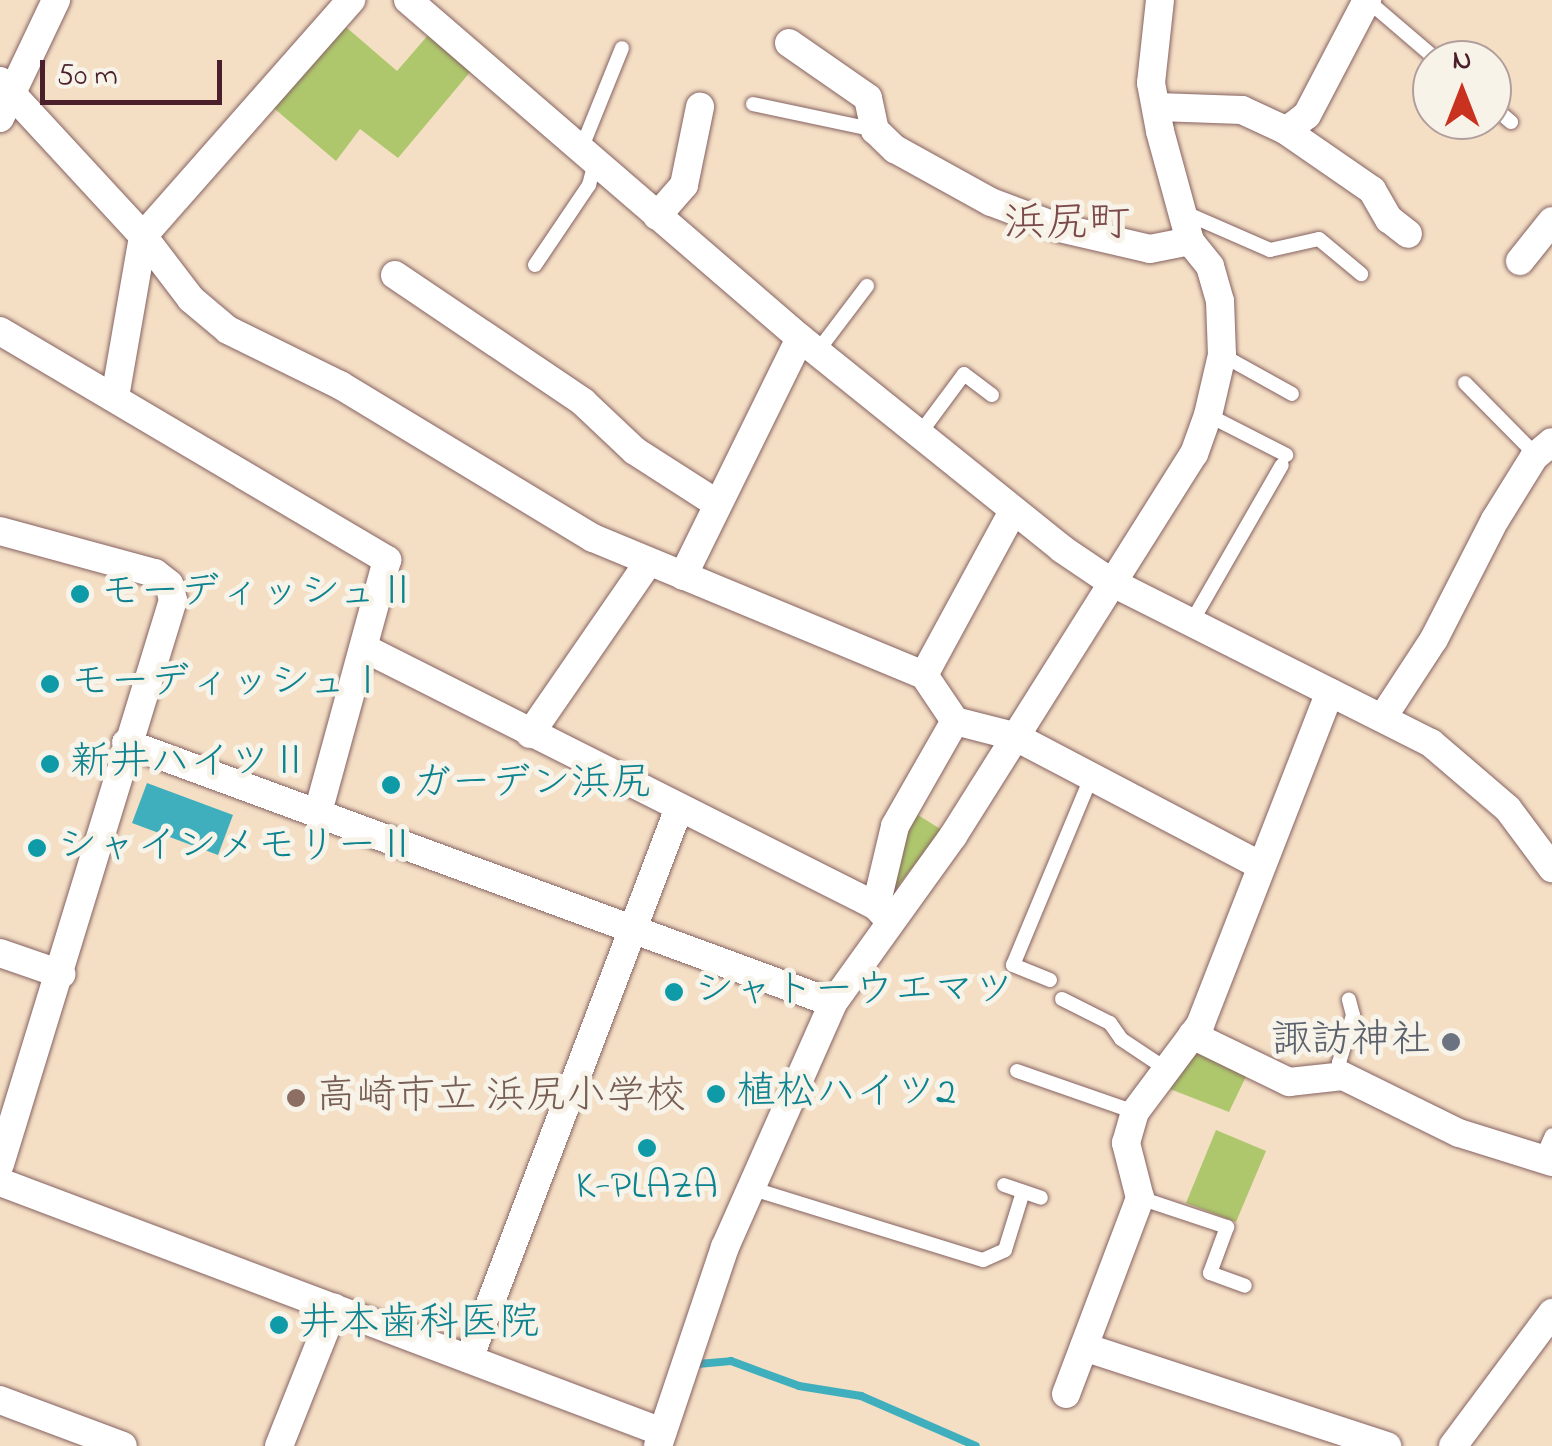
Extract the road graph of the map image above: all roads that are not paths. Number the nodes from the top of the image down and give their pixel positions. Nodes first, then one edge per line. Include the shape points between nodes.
1 (56, 0) edge
2 (351, 0) edge
3 (408, 0) edge
4 (1160, 0) edge
5 (1367, 0) edge
6 (1414, 40) edge
7 (788, 43) dead end
8 (622, 48) dead end
9 (4, 97) edge
10 (753, 104) dead end
11 (700, 107) dead end
12 (1158, 107) junction
13 (875, 130) junction
14 (1285, 130) junction
15 (588, 157) junction
16 (1183, 212) junction
17 (657, 216) junction
18 (1552, 221) edge
19 (1408, 234) dead end
20 (144, 236) junction
21 (1190, 241) junction
22 (1520, 261) dead end
23 (535, 265) dead end
24 (1361, 274) dead end
25 (395, 275) dead end
26 (867, 286) dead end
27 (0, 331) edge
28 (808, 345) junction
29 (1222, 355) junction
30 (1464, 383) dead end
31 (1292, 394) dead end
32 (992, 395) dead end
33 (115, 397) junction
34 (1208, 415) junction
35 (918, 436) junction
36 (1544, 448) edge
37 (716, 503) junction
38 (1014, 511) junction
39 (0, 531) edge
40 (648, 563) junction
41 (683, 576) junction
42 (1111, 582) junction
43 (1191, 623) junction
44 (366, 649) junction
45 (924, 675) junction
46 (1330, 692) junction
47 (1383, 718) junction
48 (954, 721) junction
49 (530, 734) junction
50 (1014, 736) junction
51 (126, 742) junction
52 (1093, 774) junction
53 (679, 808) junction
54 (318, 813) junction
55 (1258, 864) junction
56 (1552, 868) edge
57 (882, 913) junction
58 (632, 928) junction
59 (0, 954) edge
60 (60, 974) junction
61 (1050, 980) dead end
62 (1062, 999) dead end
63 (1349, 1000) dead end
64 (833, 1003) junction
65 (1192, 1035) junction
66 (1169, 1070) junction
67 (1018, 1071) dead end
68 (1343, 1076) junction
69 (1135, 1112) junction
70 (1548, 1152) edge
71 (0, 1164) edge
72 (0, 1182) edge
73 (1004, 1185) dead end
74 (750, 1188) junction
75 (1023, 1192) junction
76 (1041, 1198) dead end
77 (1140, 1198) junction
78 (1245, 1286) dead end
79 (334, 1308) junction
80 (1551, 1317) edge
81 (1084, 1348) junction
82 (469, 1359) junction
83 (1066, 1394) dead end
84 (0, 1400) edge
85 (660, 1439) edge
86 (123, 1446) edge
87 (279, 1446) edge
88 (1386, 1446) edge
89 (1453, 1446) edge

1 - 9 street
2 - 20 street
3 - 15 street
4 - 12 street via 1151,40
5 - 6 lane
5 - 14 street via 1307,114
7 - 13 street via 868,98
8 - 15 lane
9 - 20 street
10 - 13 lane
11 - 17 street via 684,185
12 - 14 street via 1242,110
12 - 16 street
13 - 21 street via 895,149 991,202 1060,228 1150,249
14 - 19 street via 1372,190 1389,219
15 - 17 street
15 - 23 lane via 589,185
16 - 21 street
16 - 24 lane via 1270,250 1319,240
17 - 28 street
18 - 22 street
20 - 33 street
20 - 40 street via 191,299 228,330 340,385 518,497
21 - 29 street via 1210,266 1220,301
25 - 37 street via 584,402 635,451
26 - 28 lane
27 - 33 street
28 - 35 street
28 - 37 street
29 - 31 lane
29 - 34 street
30 - 36 lane
32 - 35 lane via 964,374
33 - 44 street via 381,552 388,572
34 - 42 street via 1194,454
34 - 43 lane via 1284,460
35 - 38 street
36 - 47 street
37 - 41 street
38 - 42 street
38 - 45 street
39 - 51 street via 154,574 169,584 173,600
40 - 41 street
40 - 49 street
41 - 45 street
42 - 43 street
42 - 50 street
43 - 46 street
44 - 49 street
44 - 54 street
45 - 48 street
46 - 47 street
46 - 55 street
47 - 56 street via 1431,743 1481,782
48 - 50 street
48 - 57 street via 895,826
49 - 53 street
50 - 52 street
50 - 57 street via 953,836
51 - 54 street
51 - 60 street
52 - 55 street
52 - 61 lane via 1014,964
53 - 57 street
53 - 58 street
54 - 58 street
55 - 65 street
57 - 64 street
58 - 64 street
58 - 82 street
59 - 60 street
60 - 71 street
62 - 66 lane via 1110,1023
63 - 68 lane via 1354,1014 1339,1063
64 - 74 street
65 - 66 street
65 - 68 street via 1289,1082
66 - 69 street
67 - 69 lane
68 - 70 street via 1459,1133
69 - 77 street via 1126,1143
72 - 79 street
73 - 75 lane
74 - 75 lane via 982,1260 1004,1250
74 - 85 street via 693,1330
75 - 76 lane
77 - 78 lane via 1226,1227 1210,1273
77 - 81 street
79 - 82 street
79 - 87 street
80 - 89 street
81 - 83 street
81 - 88 street
82 - 85 street
84 - 86 street

